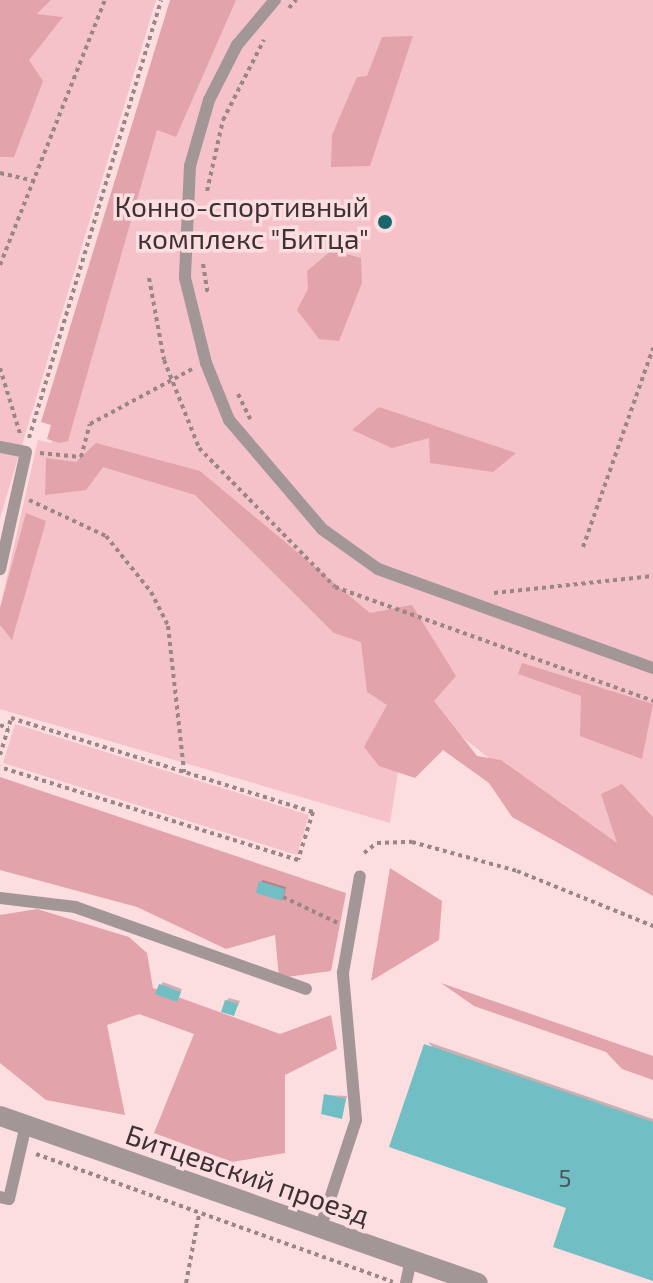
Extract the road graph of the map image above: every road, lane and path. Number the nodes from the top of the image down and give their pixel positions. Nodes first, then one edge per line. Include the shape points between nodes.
1 (105, 0) edge
2 (161, 0) edge
3 (275, 0) edge
4 (296, 0) edge
5 (279, 19) dead end
6 (270, 29) dead end
7 (0, 173) edge
8 (35, 181) junction
9 (204, 207) dead end
10 (203, 247) dead end
11 (0, 265) edge
12 (209, 304) dead end
13 (653, 348) edge
14 (206, 363) junction
15 (0, 368) edge
16 (233, 385) dead end
17 (257, 430) dead end
18 (0, 447) edge
19 (26, 452) junction
20 (16, 495) junction
21 (583, 547) dead end
22 (0, 569) edge
23 (653, 576) edge
24 (477, 588) dead end
25 (492, 594) junction
26 (521, 604) dead end
27 (653, 668) edge
28 (0, 725) edge
29 (8, 728) junction
30 (0, 755) edge
31 (0, 767) edge
32 (184, 772) junction
33 (305, 837) junction
34 (315, 839) dead end
35 (364, 853) dead end
36 (360, 876) dead end
37 (283, 897) dead end
38 (0, 898) edge
39 (653, 926) edge
40 (351, 927) junction
41 (306, 989) dead end
42 (0, 1116) edge
43 (26, 1125) junction
44 (20, 1148) junction
45 (0, 1197) edge
46 (199, 1215) junction
47 (320, 1229) junction
48 (411, 1260) junction
49 (186, 1283) edge
50 (395, 1283) edge
51 (406, 1283) edge
52 (478, 1283) edge

1 - 8 path
2 - 19 path
3 - 14 lane via 237,45 209,100 190,166 185,278
4 - 5 path
6 - 9 path via 223,120
7 - 8 path
8 - 11 path
10 - 12 path
13 - 21 path
14 - 19 path via 90,424 81,457
14 - 27 lane via 229,420 270,476 322,529 378,569
15 - 19 path
16 - 17 path
18 - 19 lane
19 - 20 lane
20 - 22 lane
20 - 32 path via 106,536 151,592 168,626
23 - 25 path
24 - 25 path
25 - 26 path
28 - 29 path
29 - 30 path
29 - 32 path via 11,718
31 - 33 path via 298,860
32 - 33 path via 313,812
33 - 34 path
35 - 39 path via 377,843 412,842 517,871
36 - 40 lane
37 - 40 path
38 - 41 lane via 75,907
40 - 47 lane via 343,973 356,1120
42 - 43 street, Битцевский проезд
43 - 44 lane
43 - 47 street, Битцевский проезд
44 - 45 lane via 9,1199
44 - 46 path
46 - 49 path
46 - 50 path
47 - 48 street, Битцевский проезд
48 - 51 lane
48 - 52 street, Битцевский проезд

